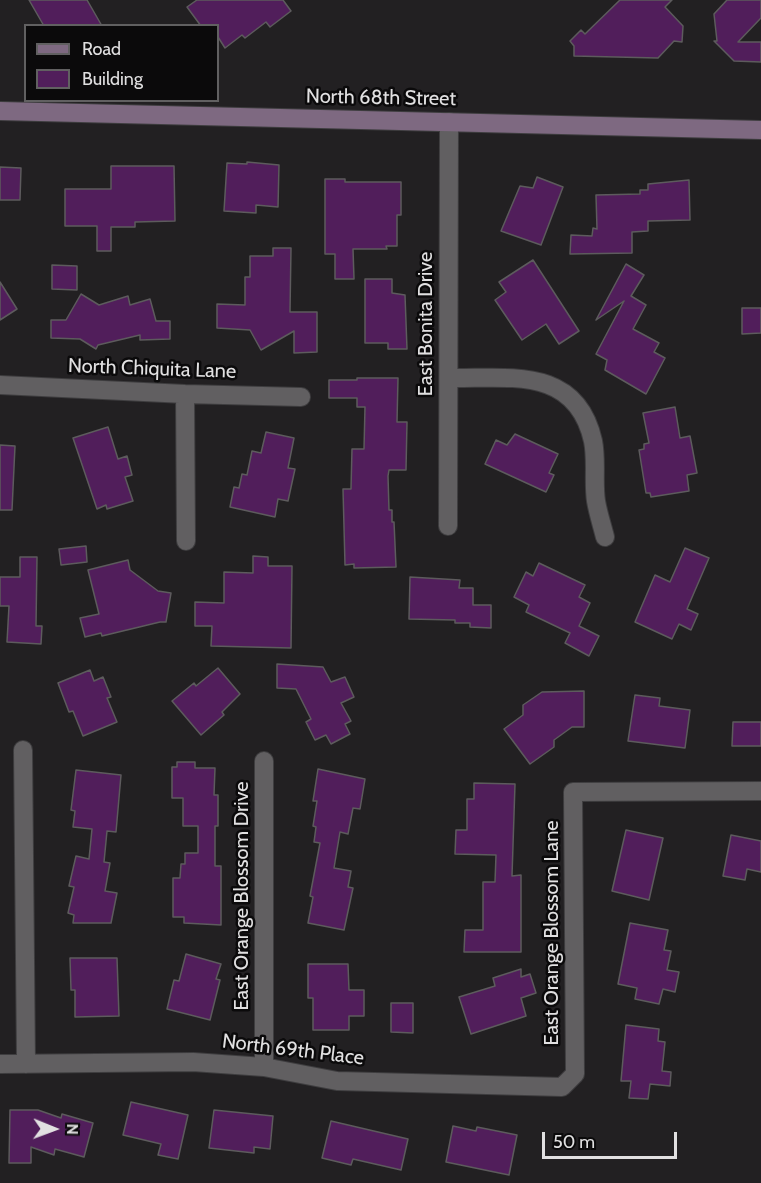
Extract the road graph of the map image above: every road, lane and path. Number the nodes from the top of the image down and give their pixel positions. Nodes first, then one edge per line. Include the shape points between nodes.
1 (0, 111) edge
2 (449, 122) junction
3 (761, 130) edge
4 (449, 378) junction
5 (0, 385) edge
6 (184, 394) junction
7 (301, 397) dead end
8 (448, 526) dead end
9 (605, 537) dead end
10 (186, 541) dead end
11 (23, 750) dead end
12 (264, 761) dead end
13 (761, 791) edge
14 (0, 1064) edge
15 (26, 1064) junction
16 (264, 1067) junction
17 (575, 1074) joint

1 - 2 street, North 68th Street
2 - 3 street, North 68th Street
2 - 4 street, East Bonita Drive
4 - 8 street, East Bonita Drive
4 - 9 street via 534,379 560,389 588,424 596,469 596,500
5 - 6 street, North Chiquita Lane
6 - 7 street, North Chiquita Lane
6 - 10 street
11 - 15 street
12 - 16 street, East Orange Blossom Drive
13 - 17 street, East Orange Blossom Lane via 573,792
14 - 15 street, North 69th Place
15 - 16 street, North 69th Place via 193,1062
16 - 17 street, North 69th Place via 337,1081 562,1087

